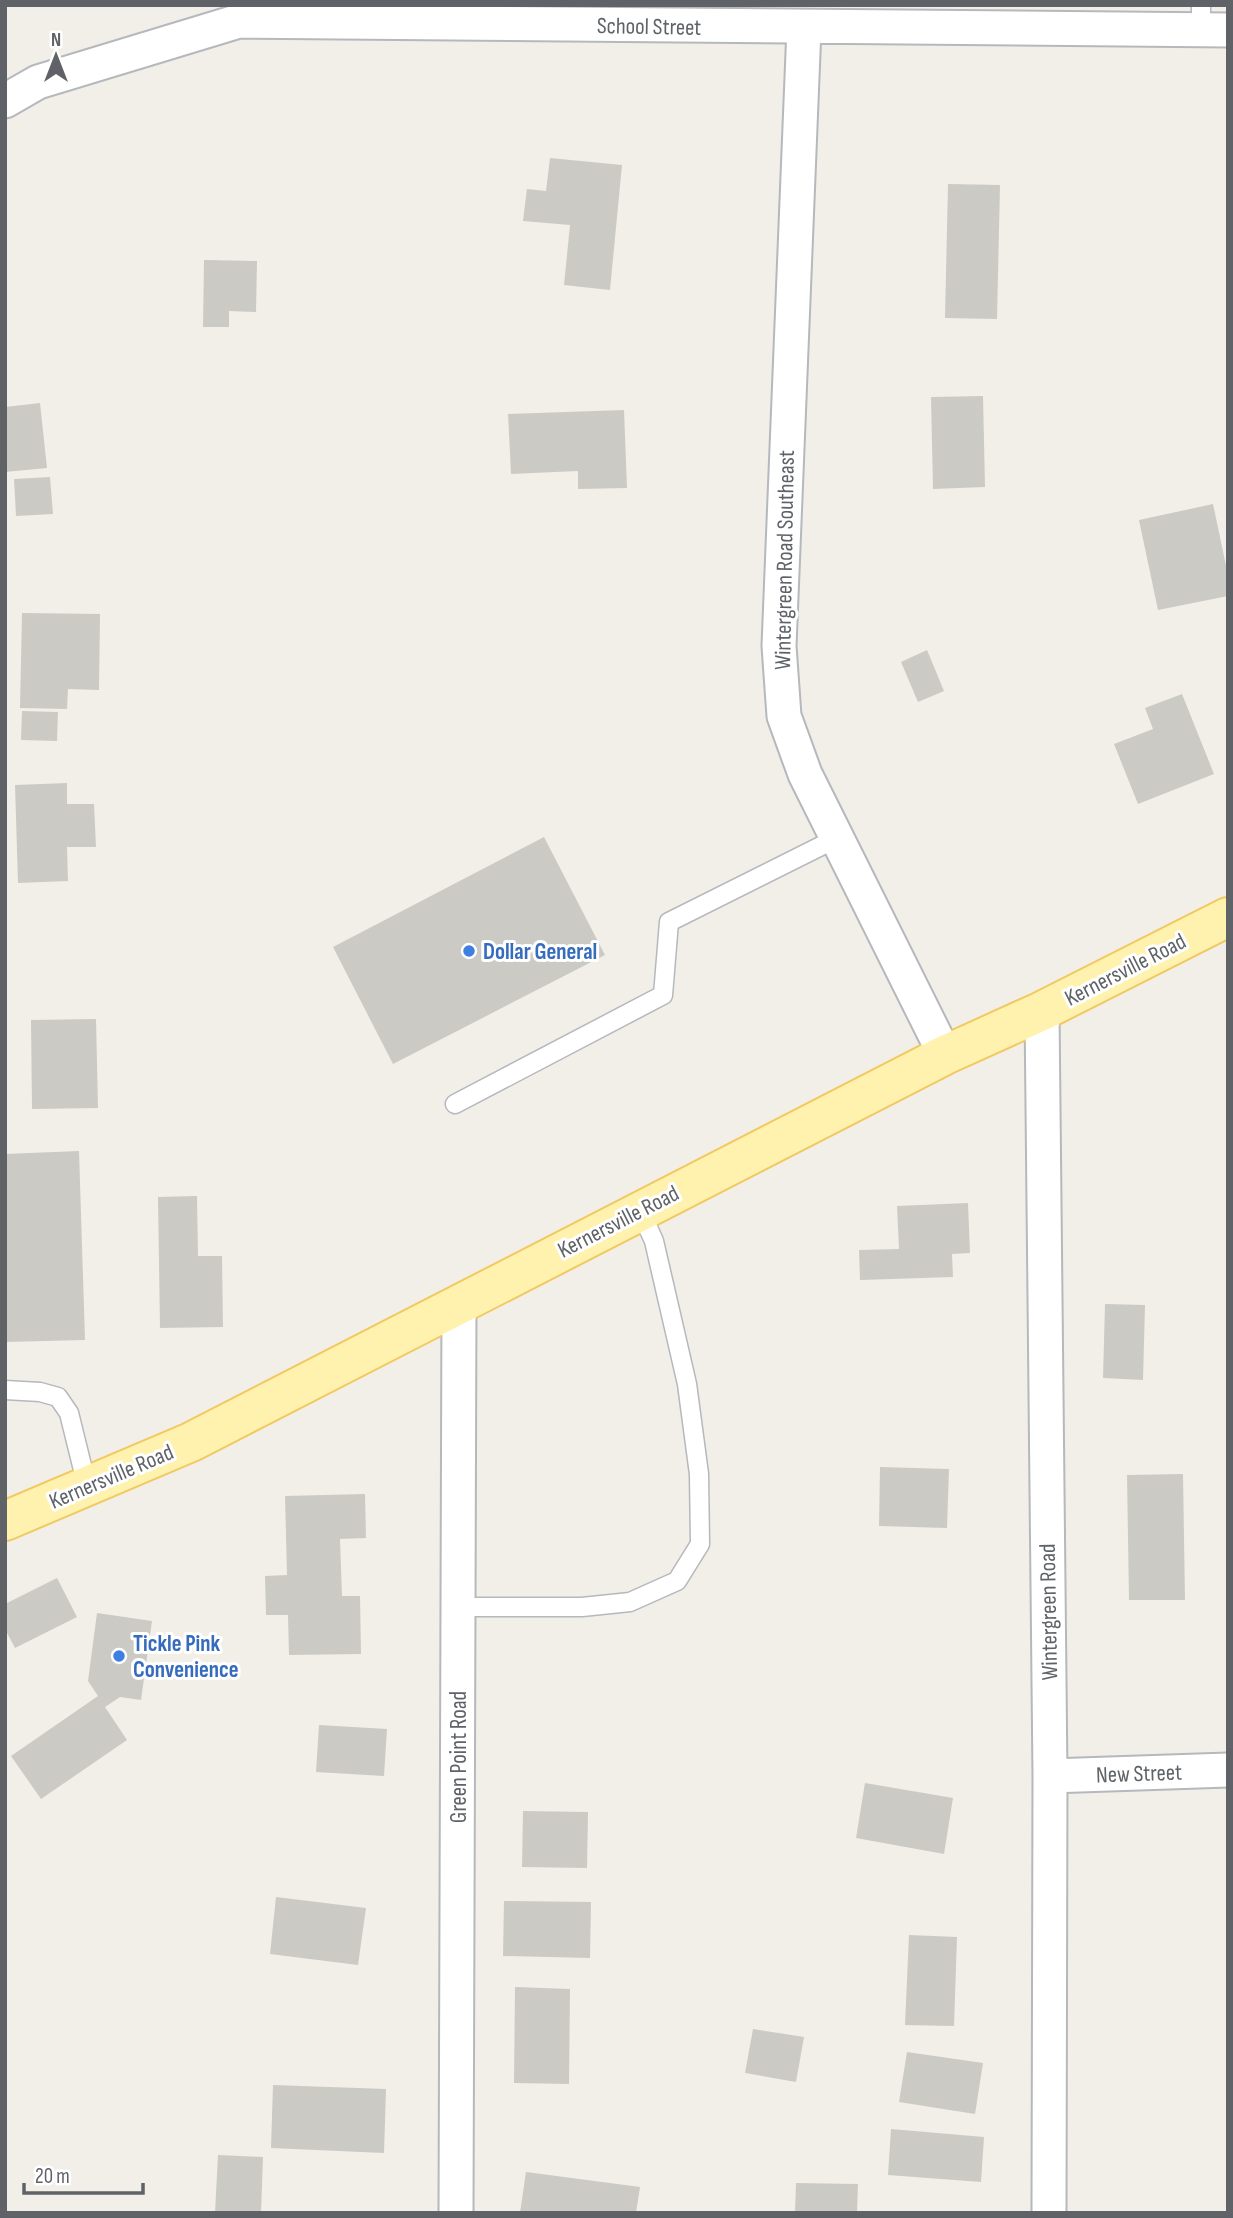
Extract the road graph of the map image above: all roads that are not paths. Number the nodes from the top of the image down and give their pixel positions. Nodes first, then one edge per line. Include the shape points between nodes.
1 (1210, 22) edge
2 (804, 28) junction
3 (5, 101) edge
4 (837, 838) junction
5 (1228, 917) edge
6 (1042, 1011) junction
7 (945, 1055) junction
8 (455, 1104) dead end
9 (640, 1210) junction
10 (459, 1302) junction
11 (5, 1390) edge
12 (87, 1486) junction
13 (5, 1521) edge
14 (458, 1607) junction
15 (1228, 1770) edge
16 (1050, 1776) junction
17 (456, 2213) edge
18 (1049, 2213) edge

1 - 2 street, School Street
2 - 3 street, School Street via 239,21 38,82
2 - 4 street, Wintergreen Road Southeast via 779,646 783,716
4 - 7 street, Wintergreen Road Southeast
4 - 8 lane via 669,922 663,995
5 - 6 main road, Kernersville Road
6 - 7 main road, Kernersville Road
6 - 16 street, Wintergreen Road
7 - 9 main road, Kernersville Road
9 - 10 main road, Kernersville Road
9 - 14 lane via 657,1252 687,1384 699,1475 700,1544 677,1581 630,1602 582,1607
10 - 12 main road, Kernersville Road via 191,1442
10 - 14 street, Green Point Road
11 - 12 lane via 58,1397 69,1413
12 - 13 main road, Kernersville Road
14 - 17 street, Green Point Road
15 - 16 street, New Street
16 - 18 street, Wintergreen Road

